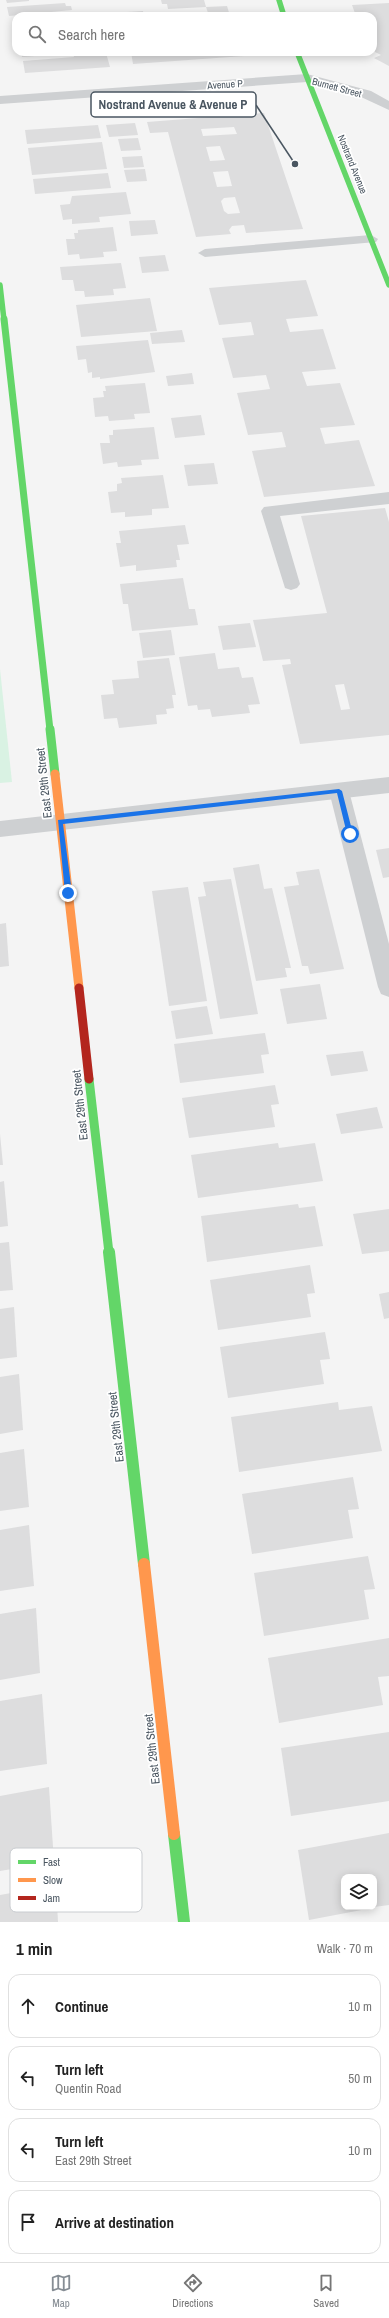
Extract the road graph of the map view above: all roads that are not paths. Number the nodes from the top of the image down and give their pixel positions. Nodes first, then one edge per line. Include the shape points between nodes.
1 (279, 0) edge
2 (283, 12) edge
3 (299, 56) edge
4 (307, 78) junction
5 (0, 100) edge
6 (389, 106) edge
7 (371, 239) junction
8 (205, 254) dead end
9 (0, 285) edge
10 (389, 285) edge
11 (389, 498) edge
12 (291, 584) dead end
13 (389, 785) edge
14 (339, 791) junction
15 (60, 822) junction
16 (0, 829) edge
17 (389, 987) edge
18 (184, 1922) edge

1 - 2 street
3 - 4 street, Nostrand Avenue
4 - 5 street, Avenue P
4 - 6 street, Burnett Street via 366,94
4 - 7 street, Nostrand Avenue
7 - 8 street
7 - 10 street, Nostrand Avenue
9 - 15 street, East 29th Street
11 - 12 street via 270,511
13 - 14 street
14 - 15 street
14 - 17 street
15 - 16 street
15 - 18 street, East 29th Street

